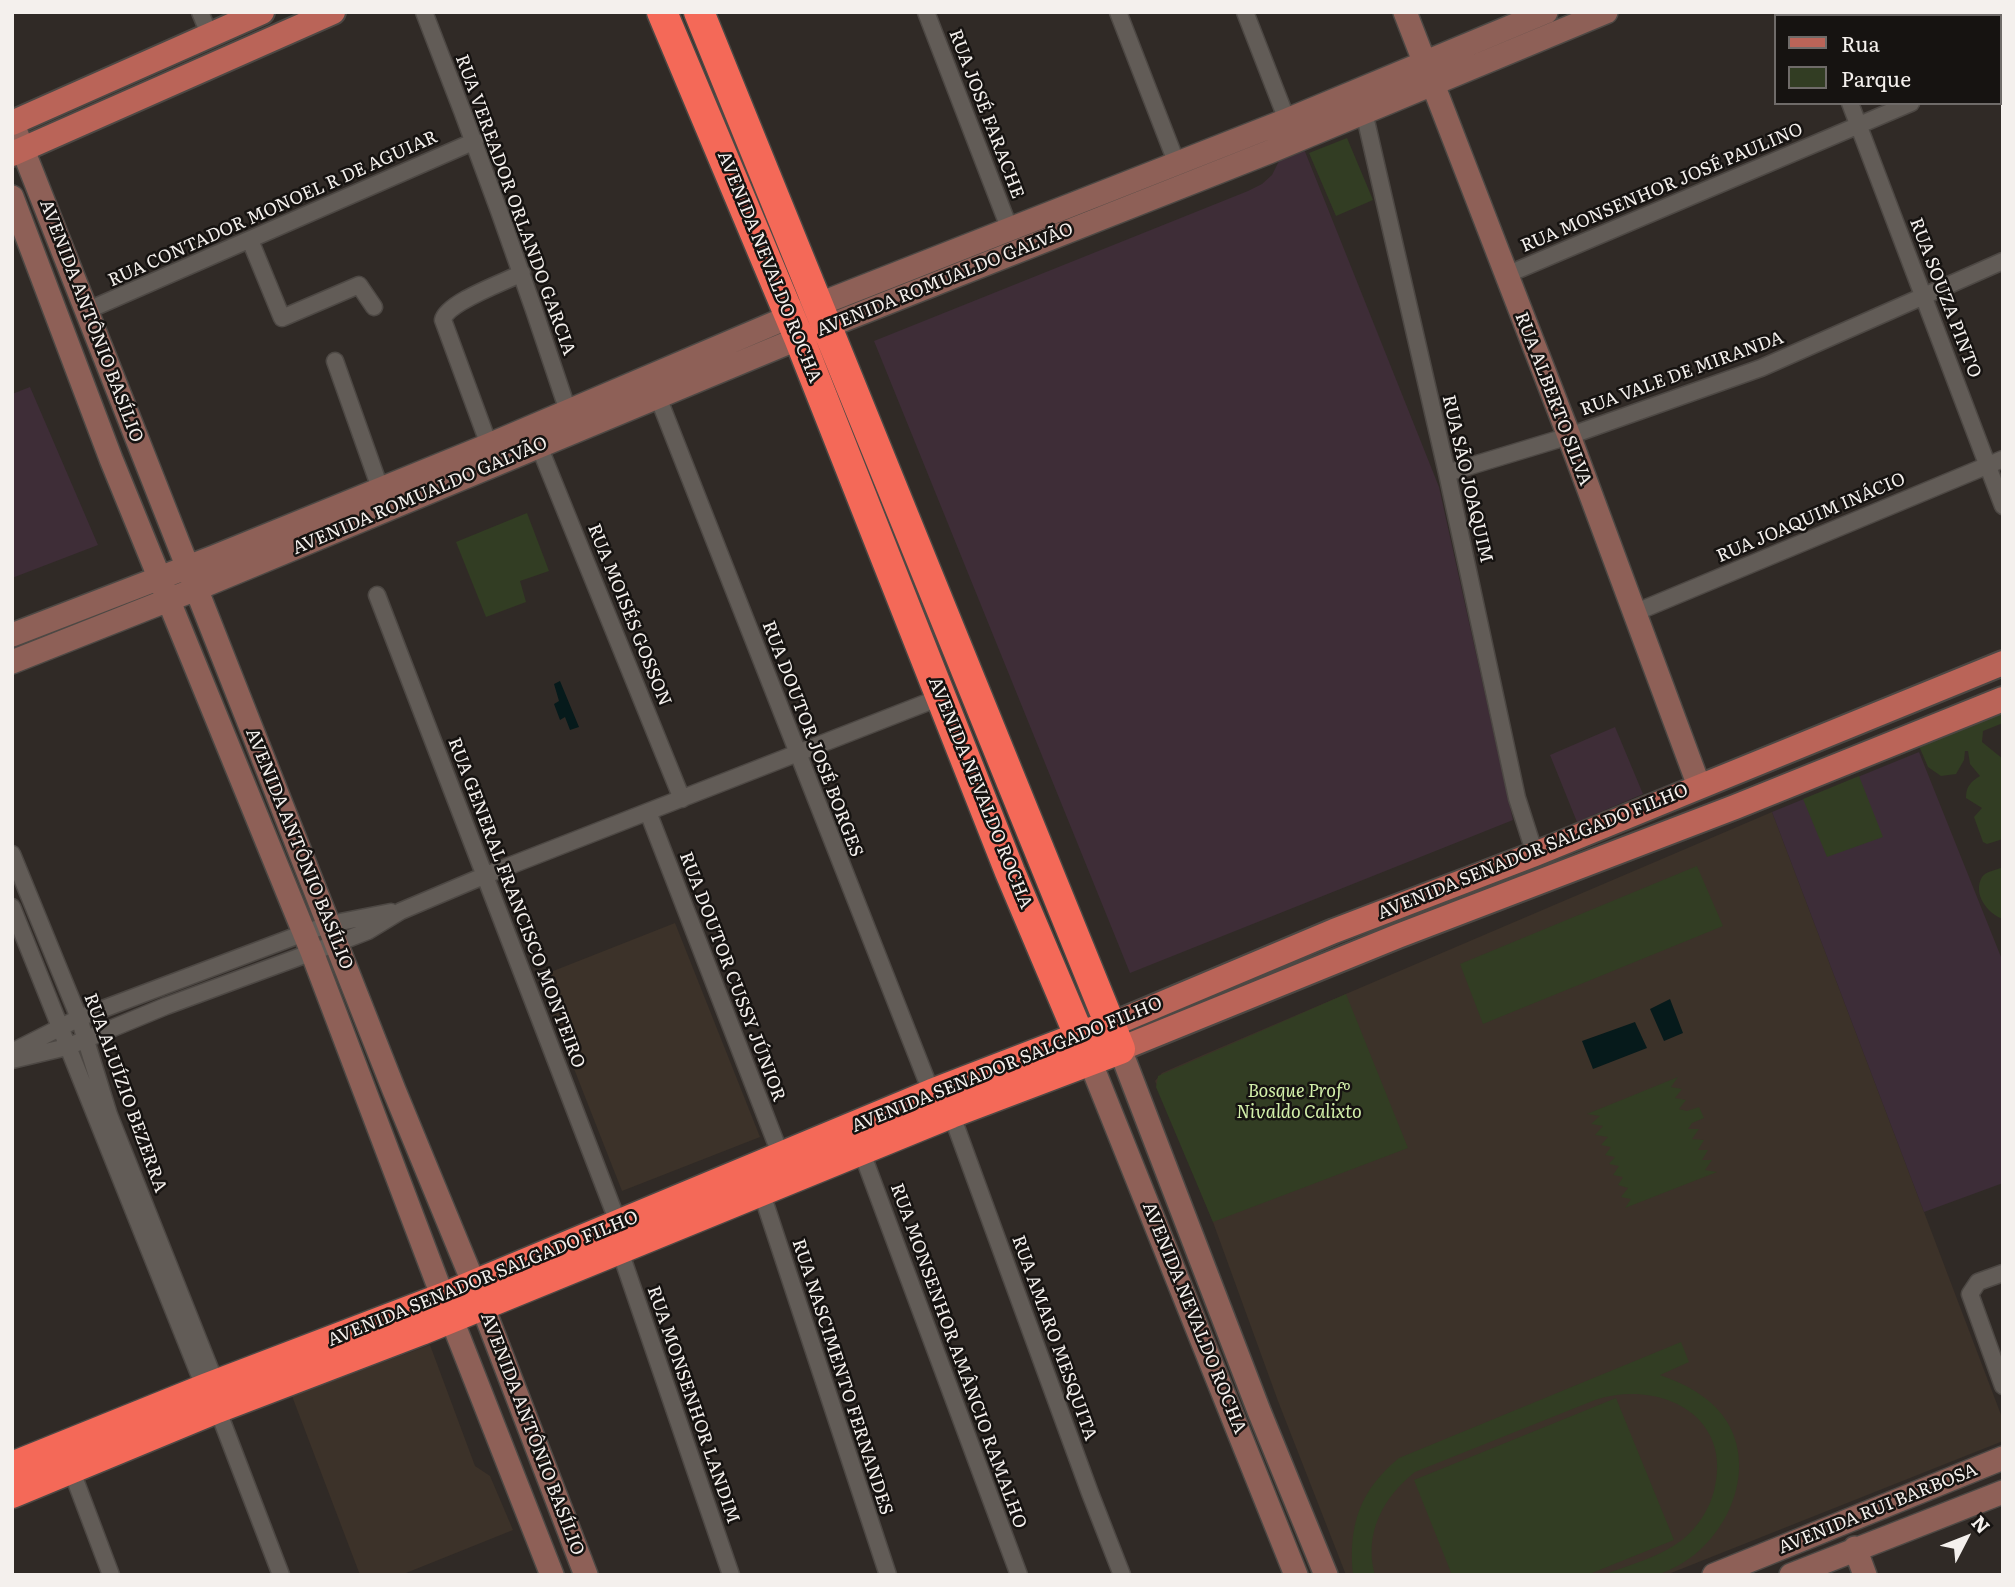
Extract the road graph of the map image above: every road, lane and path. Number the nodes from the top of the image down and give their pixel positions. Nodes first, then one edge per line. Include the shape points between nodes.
1 (200, 12) edge
2 (262, 12) edge
3 (332, 12) edge
4 (424, 12) edge
5 (662, 12) edge
6 (699, 12) edge
7 (926, 12) edge
8 (1118, 12) edge
9 (1245, 12) edge
10 (1405, 12) edge
11 (1546, 12) edge
12 (1606, 12) edge
13 (210, 36) junction
14 (1429, 74) junction
15 (1851, 105) edge
16 (1907, 105) edge
17 (1364, 112) junction
18 (1287, 120) junction
19 (12, 122) edge
20 (1859, 125) junction
21 (475, 141) junction
22 (18, 152) edge
23 (1177, 164) junction
24 (12, 197) edge
25 (1010, 230) junction
26 (250, 240) junction
27 (2003, 261) edge
28 (522, 273) junction
29 (1506, 275) junction
30 (1923, 295) junction
31 (374, 307) dead end
32 (86, 311) junction
33 (808, 322) junction
34 (335, 361) dead end
35 (659, 397) junction
36 (568, 411) junction
37 (1569, 436) junction
38 (489, 445) junction
39 (540, 446) junction
40 (1996, 462) edge
41 (1447, 473) junction
42 (380, 488) junction
43 (2003, 506) edge
44 (188, 566) junction
45 (158, 577) junction
46 (196, 589) junction
47 (377, 595) dead end
48 (168, 601) junction
49 (1634, 612) junction
50 (12, 635) edge
51 (12, 662) edge
52 (2003, 663) edge
53 (941, 697) junction
54 (2003, 699) edge
55 (242, 707) junction
56 (226, 744) junction
57 (797, 754) junction
58 (1699, 786) junction
59 (682, 799) junction
60 (648, 812) junction
61 (12, 854) edge
62 (1535, 854) junction
63 (486, 875) junction
64 (12, 907) edge
65 (1387, 911) junction
66 (334, 934) junction
67 (1398, 936) junction
68 (308, 943) junction
69 (128, 1000) junction
70 (79, 1018) junction
71 (135, 1018) junction
72 (59, 1027) junction
73 (1115, 1037) junction
74 (86, 1039) junction
75 (66, 1047) junction
76 (1085, 1049) junction
77 (349, 1051) junction
78 (12, 1052) edge
79 (12, 1060) edge
80 (394, 1090) junction
81 (942, 1104) junction
82 (115, 1147) junction
83 (862, 1150) junction
84 (781, 1156) junction
85 (761, 1191) junction
86 (619, 1236) junction
87 (2003, 1273) edge
88 (478, 1294) junction
89 (447, 1307) junction
90 (2003, 1386) edge
91 (213, 1394) junction
92 (2003, 1458) edge
93 (12, 1467) edge
94 (71, 1469) junction
95 (1957, 1477) junction
96 (2003, 1492) edge
97 (12, 1493) edge
98 (1962, 1506) junction
99 (1855, 1548) junction
100 (111, 1575) edge
101 (281, 1575) edge
102 (552, 1575) edge
103 (586, 1575) edge
104 (731, 1575) edge
105 (888, 1575) edge
106 (1018, 1575) edge
107 (1122, 1575) edge
108 (1296, 1575) edge
109 (1326, 1575) edge
110 (1714, 1575) edge
111 (1791, 1575) edge
112 (1866, 1575) edge

1 - 13 street
2 - 13 main road
3 - 22 main road
4 - 21 street, RUA VEREADOR ORLANDO GARCIA
5 - 33 highway, AVENIDA NEVALDO ROCHA
6 - 33 highway, AVENIDA NEVALDO ROCHA
7 - 25 street, RUA JOSÉ FARACHE
8 - 23 street
9 - 18 street
10 - 14 main road, RUA ALBERTO SILVA
11 - 14 main road, AVENIDA ROMUALDO GALVÃO
12 - 14 main road, AVENIDA ROMUALDO GALVÃO
13 - 19 main road
14 - 17 main road, AVENIDA ROMUALDO GALVÃO
14 - 18 main road, AVENIDA ROMUALDO GALVÃO
14 - 29 main road, RUA ALBERTO SILVA
15 - 20 street, RUA SOUZA PINTO
16 - 20 street, RUA MONSENHOR JOSÉ PAULINO
17 - 33 main road, AVENIDA ROMUALDO GALVÃO
17 - 41 street, RUA SÃO JOAQUIM
18 - 23 main road, AVENIDA ROMUALDO GALVÃO
19 - 22 main road, AVENIDA ANTÔNIO BASÍLIO
20 - 29 street, RUA MONSENHOR JOSÉ PAULINO
20 - 30 street, RUA SOUZA PINTO
21 - 26 street, RUA CONTADOR MONOEL R DE AGUIAR
21 - 28 street, RUA VEREADOR ORLANDO GARCIA
22 - 32 main road, AVENIDA ANTÔNIO BASÍLIO
23 - 25 main road, AVENIDA ROMUALDO GALVÃO
24 - 45 main road, AVENIDA ANTÔNIO BASÍLIO
25 - 33 main road, AVENIDA ROMUALDO GALVÃO
26 - 31 street via 282,318 359,285
26 - 32 street, RUA CONTADOR MONOEL R DE AGUIAR
27 - 30 street, RUA VALE DE MIRANDA
28 - 36 street, RUA VEREADOR ORLANDO GARCIA
28 - 38 street via 444,314
29 - 37 main road, RUA ALBERTO SILVA
30 - 37 street, RUA VALE DE MIRANDA via 1761,368
30 - 40 street, RUA SOUZA PINTO
32 - 44 main road, AVENIDA ANTÔNIO BASÍLIO
33 - 35 main road, AVENIDA ROMUALDO GALVÃO
33 - 36 main road, AVENIDA ROMUALDO GALVÃO
33 - 53 highway, AVENIDA NEVALDO ROCHA
33 - 73 highway, AVENIDA NEVALDO ROCHA
34 - 42 street
35 - 39 main road, AVENIDA ROMUALDO GALVÃO
35 - 57 street, RUA DOUTOR JOSÉ BORGES
36 - 38 main road, AVENIDA ROMUALDO GALVÃO
37 - 41 street, RUA VALE DE MIRANDA
37 - 49 main road, RUA ALBERTO SILVA
38 - 42 main road, AVENIDA ROMUALDO GALVÃO
39 - 46 main road, AVENIDA ROMUALDO GALVÃO
39 - 59 street, RUA MOISÉS GOSSON
40 - 43 street, RUA SOUZA PINTO
40 - 49 street, RUA JOAQUIM INÁCIO
41 - 62 street, RUA SÃO JOAQUIM via 1517,798
42 - 44 main road, AVENIDA ROMUALDO GALVÃO
44 - 45 main road, AVENIDA ROMUALDO GALVÃO
44 - 46 main road, AVENIDA ANTÔNIO BASÍLIO
45 - 48 main road, AVENIDA ANTÔNIO BASÍLIO
45 - 50 main road, AVENIDA ROMUALDO GALVÃO
46 - 48 main road, AVENIDA ROMUALDO GALVÃO
46 - 55 main road, AVENIDA ANTÔNIO BASÍLIO
47 - 63 street, RUA GENERAL FRANCISCO MONTEIRO
48 - 51 main road, AVENIDA ROMUALDO GALVÃO
48 - 56 main road, AVENIDA ANTÔNIO BASÍLIO
49 - 58 main road, RUA ALBERTO SILVA
52 - 58 main road, AVENIDA SENADOR SALGADO FILHO
53 - 57 street
53 - 76 highway, AVENIDA NEVALDO ROCHA
54 - 67 main road, AVENIDA SENADOR SALGADO FILHO
55 - 56 main road
55 - 66 main road, AVENIDA ANTÔNIO BASÍLIO
56 - 68 main road, AVENIDA ANTÔNIO BASÍLIO
57 - 59 street
57 - 81 street, RUA DOUTOR JOSÉ BORGES
58 - 62 main road, AVENIDA SENADOR SALGADO FILHO
59 - 60 street
60 - 63 street
60 - 84 street, RUA DOUTOR CUSSY JÚNIOR
61 - 70 street, RUA ALUÍZIO BEZERRA
62 - 65 main road, AVENIDA SENADOR SALGADO FILHO
63 - 66 street
63 - 86 street, RUA GENERAL FRANCISCO MONTEIRO
64 - 72 street, RUA ALUÍZIO BEZERRA
65 - 67 main road via 1381,922 1384,930
65 - 73 main road, AVENIDA SENADOR SALGADO FILHO
66 - 68 street
66 - 80 main road, AVENIDA ANTÔNIO BASÍLIO
67 - 73 main road, AVENIDA SENADOR SALGADO FILHO
68 - 69 street
68 - 71 street
68 - 77 main road, AVENIDA ANTÔNIO BASÍLIO
69 - 70 street
69 - 71 street
70 - 72 street
70 - 74 street, RUA ALUÍZIO BEZERRA
71 - 74 street
72 - 75 street, RUA ALUÍZIO BEZERRA
72 - 78 street
73 - 76 highway, AVENIDA SENADOR SALGADO FILHO
73 - 109 main road, AVENIDA NEVALDO ROCHA
74 - 75 street
74 - 82 street, RUA ALUÍZIO BEZERRA
75 - 79 street
75 - 82 street, RUA ALUÍZIO BEZERRA
76 - 81 highway, AVENIDA SENADOR SALGADO FILHO
76 - 108 main road, AVENIDA NEVALDO ROCHA
77 - 80 main road
77 - 89 main road, AVENIDA ANTÔNIO BASÍLIO
80 - 88 main road, AVENIDA ANTÔNIO BASÍLIO
81 - 83 highway, AVENIDA SENADOR SALGADO FILHO
81 - 84 highway, AVENIDA SENADOR SALGADO FILHO
81 - 107 street, RUA AMARO MESQUITA
82 - 91 street, RUA ALUÍZIO BEZERRA
83 - 85 highway, AVENIDA SENADOR SALGADO FILHO
83 - 106 street, RUA MONSENHOR AMÂNCIO RAMALHO
84 - 86 highway, AVENIDA SENADOR SALGADO FILHO
85 - 86 highway, AVENIDA SENADOR SALGADO FILHO
85 - 105 street, RUA NASCIMENTO FERNANDES
86 - 88 highway, AVENIDA SENADOR SALGADO FILHO
86 - 104 street, RUA MONSENHOR LANDIM
87 - 90 street via 1978,1282 1970,1294
88 - 89 highway, AVENIDA SENADOR SALGADO FILHO
88 - 103 main road, AVENIDA ANTÔNIO BASÍLIO
89 - 91 highway, AVENIDA SENADOR SALGADO FILHO
89 - 102 main road, AVENIDA ANTÔNIO BASÍLIO
91 - 93 highway, AVENIDA SENADOR SALGADO FILHO
91 - 94 highway, AVENIDA SENADOR SALGADO FILHO
91 - 101 street, RUA ALUÍZIO BEZERRA
92 - 95 main road, AVENIDA RUI BARBOSA
94 - 97 highway, AVENIDA SENADOR SALGADO FILHO
94 - 100 street
95 - 98 main road
95 - 110 main road, AVENIDA RUI BARBOSA
96 - 98 main road, AVENIDA RUI BARBOSA
98 - 99 main road, AVENIDA RUI BARBOSA
99 - 111 main road, AVENIDA RUI BARBOSA
99 - 112 main road

